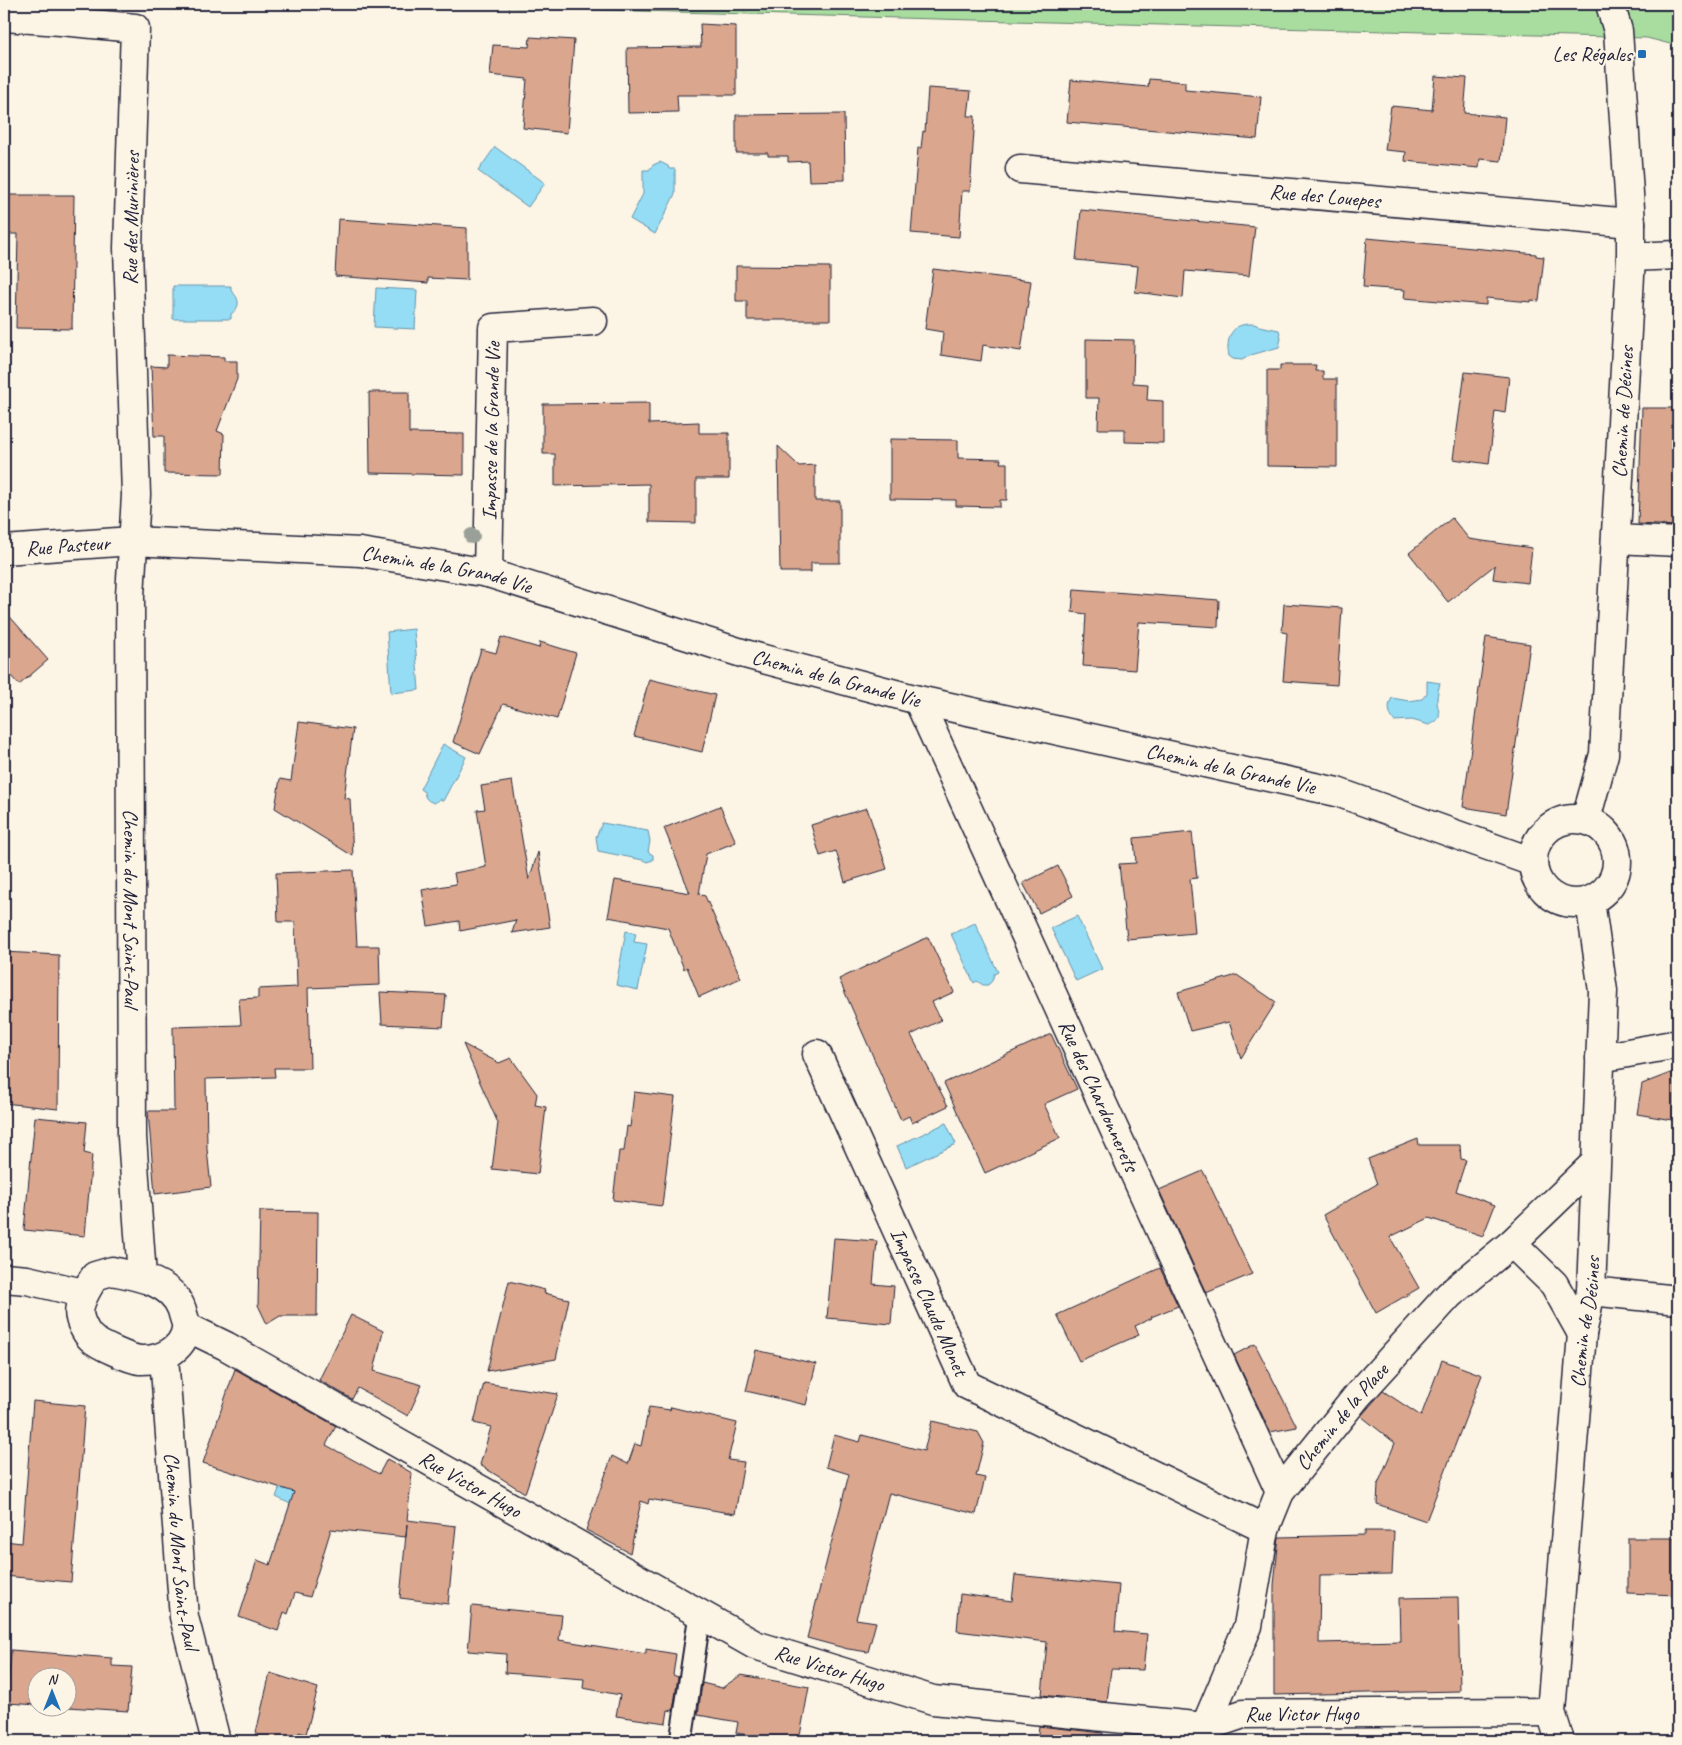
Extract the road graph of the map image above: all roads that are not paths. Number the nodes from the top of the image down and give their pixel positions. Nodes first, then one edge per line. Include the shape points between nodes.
1 (1610, 4) edge
2 (4, 18) edge
3 (1020, 169) dead end
4 (1631, 223) junction
5 (1678, 255) edge
6 (1631, 257) junction
7 (593, 321) dead end
8 (1616, 539) junction
9 (132, 541) junction
10 (1678, 542) edge
11 (4, 550) edge
12 (488, 573) junction
13 (918, 700) junction
14 (1586, 820) junction
15 (1533, 862) junction
16 (1590, 901) junction
17 (1678, 1044) edge
18 (817, 1054) dead end
19 (1600, 1058) junction
20 (1595, 1163) junction
21 (1512, 1243) junction
22 (142, 1276) junction
23 (4, 1278) edge
24 (1591, 1291) junction
25 (83, 1294) junction
26 (1678, 1300) edge
27 (187, 1327) junction
28 (1582, 1334) junction
29 (164, 1357) junction
30 (1280, 1492) junction
31 (1265, 1529) junction
32 (700, 1614) junction
33 (1551, 1712) junction
34 (1204, 1734) edge
35 (216, 1741) edge
36 (680, 1741) edge
37 (1560, 1741) edge

1 - 4 street, Chemin de Décines via 1618,31
2 - 9 street, Rue des Murinières via 135,28 128,248 136,495
3 - 4 street, Rue des Louepes
4 - 6 street, Chemin de Décines
5 - 6 street
6 - 8 street, Chemin de Décines
7 - 12 street, Impasse de la Grande Vie via 493,328
8 - 10 street
8 - 14 street, Chemin de Décines via 1604,754
9 - 11 street, Rue Pasteur
9 - 12 street, Chemin de la Grande Vie via 360,552
9 - 22 street, Chemin du Mont Saint-Paul via 132,1137
12 - 13 street, Chemin de la Grande Vie via 745,654
13 - 15 street, Chemin de la Grande Vie via 1337,792
13 - 30 street, Rue des Chardonnerets
14 - 15 street via 1573,818 1549,827 1534,849
14 - 16 street via 1609,834 1618,858 1617,873 1611,885
15 - 16 street via 1535,875 1551,896 1577,903
16 - 19 street, Chemin de Décines via 1603,991
17 - 19 street
18 - 31 street, Impasse Claude Monet via 967,1385
19 - 20 street, Chemin de Décines
20 - 21 street, Chemin de la Place
20 - 24 street, Chemin de Décines
21 - 28 street via 1554,1284
21 - 30 street, Chemin de la Place via 1449,1295 1358,1394
22 - 25 street via 112,1271 95,1276
22 - 27 street via 164,1287 179,1302
23 - 25 street
24 - 26 street
24 - 28 street, Chemin de Décines
25 - 29 street via 79,1318 91,1338 115,1352 140,1360
27 - 29 street via 181,1344
27 - 32 street, Rue Victor Hugo
28 - 33 street, Chemin de Décines
29 - 35 street, Chemin du Mont Saint-Paul via 184,1617
30 - 31 street, Chemin de la Place
31 - 34 street, Chemin de la Place via 1248,1626
32 - 34 street, Rue Victor Hugo via 755,1645 933,1700
32 - 36 lane
33 - 34 street, Rue Victor Hugo via 1243,1714
33 - 37 street, Chemin de Décines

